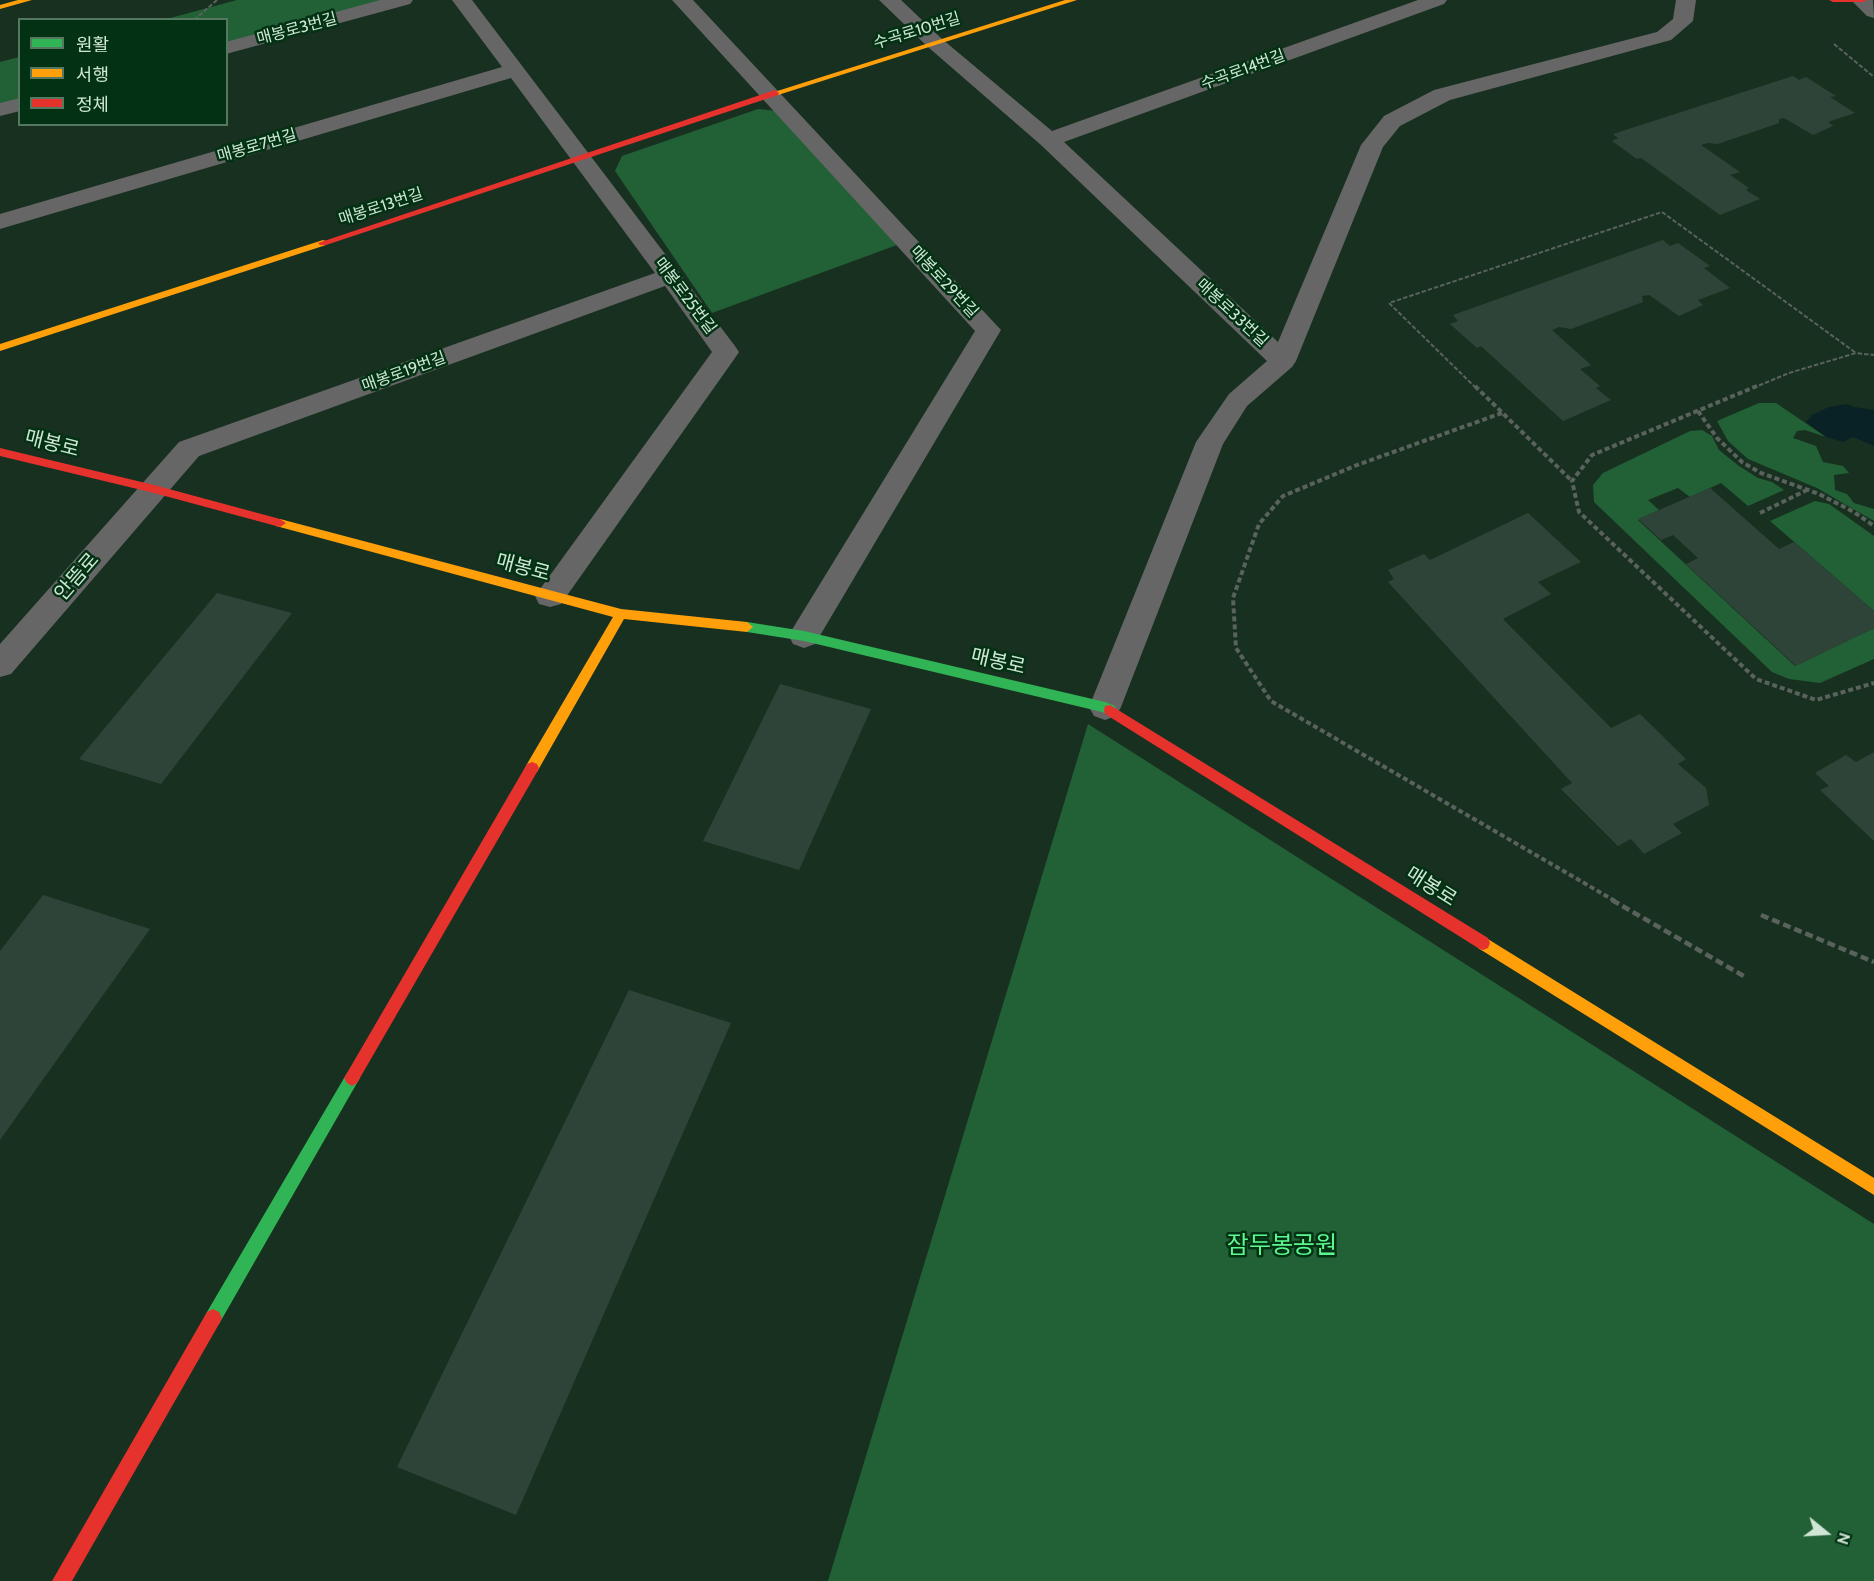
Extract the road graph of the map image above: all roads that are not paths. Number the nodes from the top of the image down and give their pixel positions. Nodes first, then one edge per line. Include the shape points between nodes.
1 (28, 0) edge
2 (403, 0) edge
3 (462, 0) edge
4 (682, 0) edge
5 (889, 0) edge
6 (1073, 0) edge
7 (1437, 0) edge
8 (1686, 0) edge
9 (1833, 0) edge
10 (1862, 0) edge
11 (0, 7) edge
12 (1874, 12) edge
13 (935, 43) junction
14 (228, 47) edge
15 (514, 70) junction
16 (771, 94) junction
17 (18, 105) edge
18 (0, 110) edge
19 (1048, 140) junction
20 (583, 158) junction
21 (0, 222) edge
22 (670, 276) junction
23 (0, 348) edge
24 (1283, 361) junction
25 (0, 452) edge
26 (154, 489) junction
27 (550, 596) junction
28 (621, 614) junction
29 (804, 636) junction
30 (0, 665) edge
31 (1105, 707) junction
32 (1874, 1187) edge
33 (61, 1581) edge

1 - 11 street
2 - 14 street, 매봉로3번길
3 - 15 street, 매봉로25번길
4 - 16 street, 매봉로29번길
5 - 13 street, 매봉로33번길
6 - 13 street, 수곡로10번길
7 - 19 street, 수곡로14번길
8 - 24 street via 1683,21 1664,36 1442,95 1392,121 1372,145
9 - 10 street
10 - 12 street
13 - 16 street, 수곡로10번길
13 - 19 street, 매봉로33번길
15 - 20 street, 매봉로25번길
15 - 21 street, 매봉로7번길
16 - 20 street, 매봉로13번길
16 - 29 street, 매봉로29번길 via 988,330
17 - 18 street
19 - 24 street, 매봉로33번길
20 - 22 street, 매봉로25번길
20 - 23 street, 매봉로13번길
22 - 26 street, 매봉로19번길 via 189,449
22 - 27 street, 매봉로25번길 via 726,352
24 - 31 street, 매봉로33번길 via 1238,400 1210,442
25 - 26 street, 매봉로
26 - 27 street, 매봉로
26 - 30 street, 안뜸로
27 - 28 street, 매봉로
28 - 29 street, 매봉로 via 717,622
28 - 33 street
29 - 31 street, 매봉로
31 - 32 street, 매봉로

